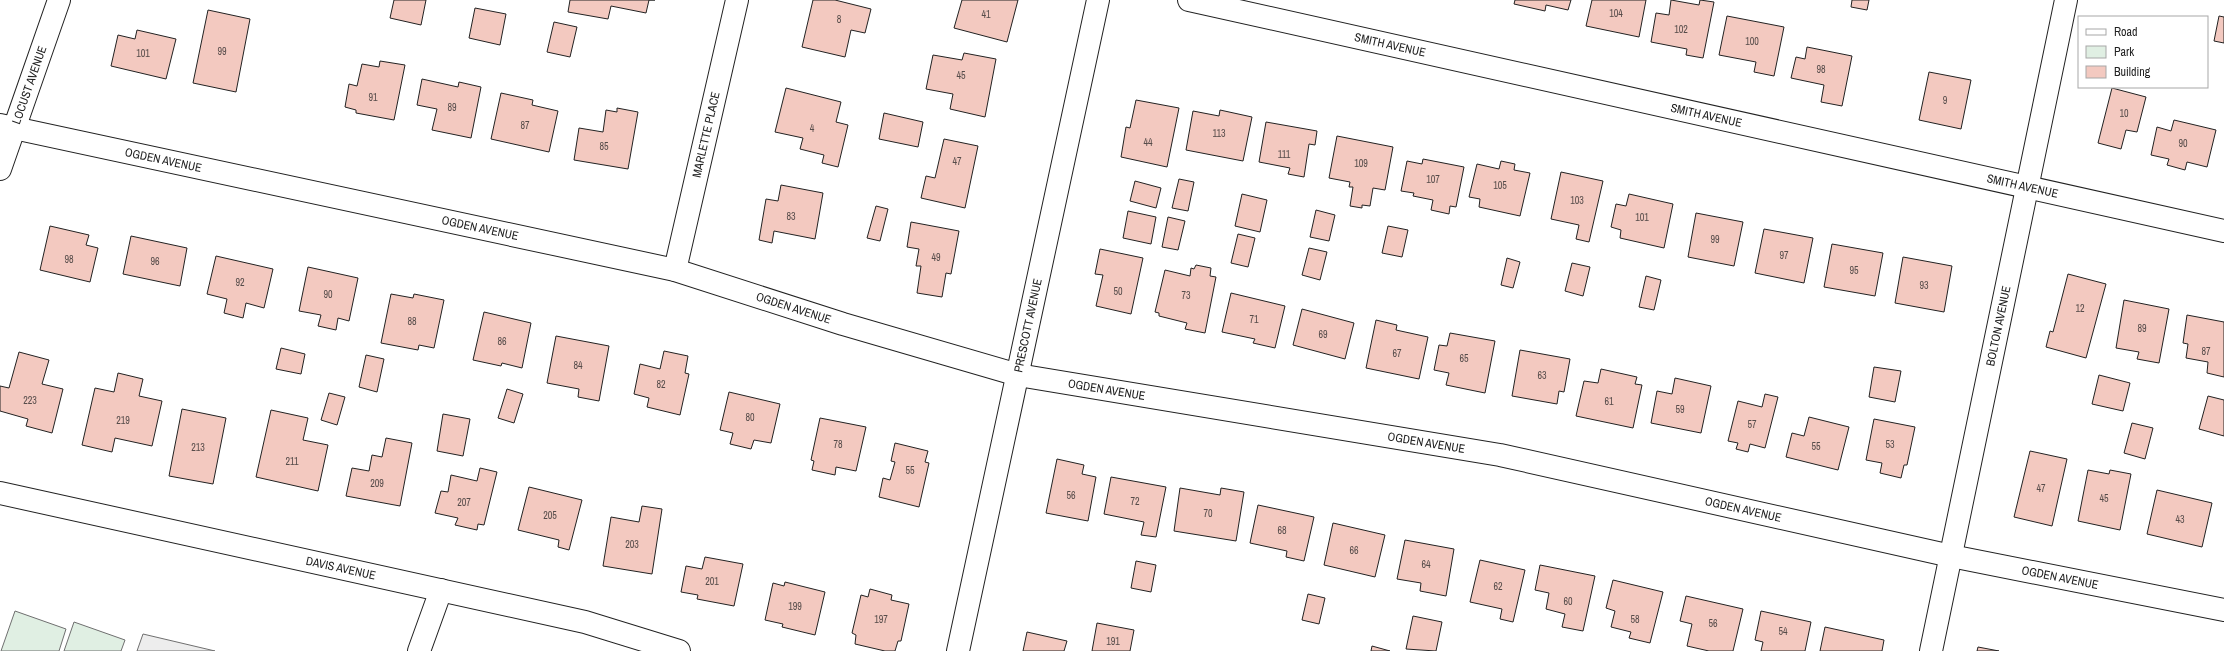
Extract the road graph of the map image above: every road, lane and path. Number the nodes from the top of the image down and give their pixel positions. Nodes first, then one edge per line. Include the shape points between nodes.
1 (58, 0) edge
2 (737, 0) edge
3 (1098, 0) edge
4 (1189, 0) edge
5 (2066, 0) edge
6 (7, 126) edge
7 (0, 169) edge
8 (2027, 187) junction
9 (2224, 231) edge
10 (675, 270) junction
11 (1018, 375) junction
12 (0, 493) edge
13 (1951, 556) junction
14 (441, 590) junction
15 (2224, 610) edge
16 (419, 651) edge
17 (679, 651) edge
18 (958, 651) edge
19 (1931, 651) edge

1 - 6 street, LOCUST AVENUE
2 - 10 street, MARLETTE PLACE
3 - 11 street, PRESCOTT AVENUE
4 - 8 street, SMITH AVENUE
5 - 8 street, BOLTON AVENUE
6 - 7 street, LOCUST AVENUE
6 - 10 street, OGDEN AVENUE
8 - 9 street, SMITH AVENUE
8 - 13 street, BOLTON AVENUE
10 - 11 street, OGDEN AVENUE via 843,324
11 - 13 street, OGDEN AVENUE via 1500,455
11 - 18 street, PRESCOTT AVENUE
12 - 14 street, DAVIS AVENUE
13 - 15 street, OGDEN AVENUE
13 - 19 street, BOLTON AVENUE
14 - 16 street
14 - 17 street, DAVIS AVENUE via 585,622

